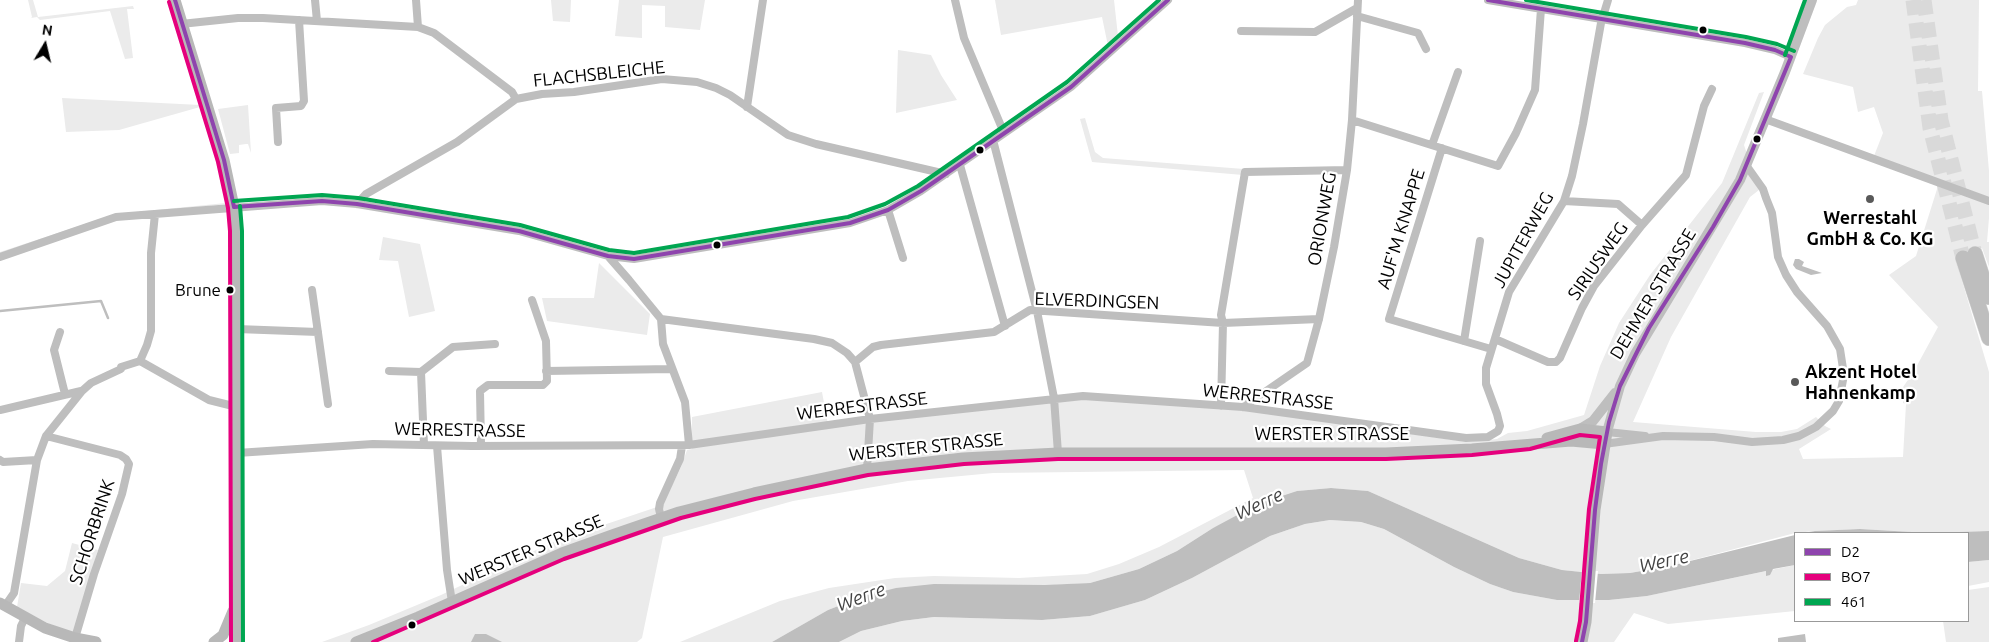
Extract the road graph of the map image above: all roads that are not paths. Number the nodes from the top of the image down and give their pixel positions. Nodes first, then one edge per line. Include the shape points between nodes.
1 (175, 0) edge
2 (315, 0) edge
3 (416, 0) edge
4 (763, 0) edge
5 (956, 0) edge
6 (1168, 0) edge
7 (1488, 0) edge
8 (1608, 0) edge
9 (1812, 0) edge
10 (1358, 8) edge
11 (1541, 9) junction
12 (1602, 19) junction
13 (299, 20) junction
14 (317, 21) junction
15 (181, 24) junction
16 (418, 27) junction
17 (1241, 31) dead end
18 (1426, 49) dead end
19 (1791, 57) junction
20 (1458, 72) dead end
21 (1712, 89) dead end
22 (516, 99) junction
23 (747, 107) junction
24 (1766, 119) junction
25 (1352, 120) junction
26 (1004, 133) junction
27 (993, 140) junction
28 (278, 142) dead end
29 (1432, 145) junction
30 (1442, 148) junction
31 (960, 165) junction
32 (1746, 165) junction
33 (1346, 170) junction
34 (946, 174) junction
35 (1564, 201) junction
36 (1989, 201) edge
37 (357, 204) junction
38 (234, 207) junction
39 (888, 210) junction
40 (155, 214) junction
41 (1642, 225) junction
42 (1480, 241) dead end
43 (608, 256) junction
44 (0, 257) edge
45 (903, 258) dead end
46 (312, 290) dead end
47 (1989, 297) edge
48 (532, 300) dead end
49 (1037, 311) junction
50 (661, 318) junction
51 (1319, 319) junction
52 (1223, 323) junction
53 (1005, 326) junction
54 (237, 329) junction
55 (60, 332) dead end
56 (318, 332) junction
57 (1989, 338) edge
58 (1495, 339) junction
59 (1464, 341) junction
60 (495, 344) dead end
61 (1492, 349) junction
62 (140, 361) junction
63 (855, 362) junction
64 (672, 369) junction
65 (389, 371) dead end
66 (546, 371) junction
67 (421, 372) junction
68 (1620, 386) junction
69 (82, 391) junction
70 (65, 394) junction
71 (1054, 398) junction
72 (328, 404) dead end
73 (1221, 406) junction
74 (237, 407) junction
75 (1243, 407) junction
76 (0, 410) edge
77 (870, 419) junction
78 (1580, 429) junction
79 (1607, 432) junction
80 (46, 436) junction
81 (1488, 437) joint
82 (1657, 437) junction
83 (1529, 443) junction
84 (1604, 444) junction
85 (424, 445) junction
86 (685, 445) junction
87 (437, 446) junction
88 (481, 446) junction
89 (237, 453) junction
90 (1058, 453) junction
91 (0, 460) edge
92 (37, 460) junction
93 (867, 469) junction
94 (661, 518) junction
95 (452, 602) junction
96 (3, 605) edge
97 (236, 605) junction
98 (25, 618) junction
99 (1586, 622) junction
100 (75, 638) junction
101 (19, 642) edge
102 (96, 642) edge
103 (214, 642) edge
104 (237, 642) edge
105 (356, 642) edge
106 (1582, 642) edge
107 (1588, 642) edge

1 - 15 main road
2 - 14 street
3 - 16 street
4 - 23 street
5 - 26 street via 964,38
6 - 26 street via 1071,87
7 - 11 street
8 - 12 street, JUPITERWEG
9 - 19 street, DEHMER STRASSE
10 - 17 street via 1315,32
10 - 18 street via 1418,33
10 - 25 street, ORIONWEG
11 - 12 street
11 - 30 street via 1535,90 1498,166
12 - 19 street via 1745,43
12 - 35 street, JUPITERWEG via 1584,124
13 - 14 street
13 - 15 street via 238,18
13 - 28 street via 304,101 301,106 276,108
14 - 16 street
15 - 38 main road via 224,160
16 - 22 street via 434,33 512,92
19 - 24 street, DEHMER STRASSE
20 - 29 street
21 - 41 street, SIRIUSWEG via 1704,106 1686,175
22 - 23 street, FLACHSBLEICHE via 662,79 697,82 721,90
22 - 37 street, FLACHSBLEICHE via 457,142 366,194
23 - 34 street, FLACHSBLEICHE via 788,135
24 - 32 street, DEHMER STRASSE
24 - 36 street
25 - 29 street
25 - 33 street, ORIONWEG
26 - 27 street
27 - 31 street
27 - 49 street
29 - 30 street
30 - 59 street, AUF'M KNAPPE via 1389,319
31 - 34 street
31 - 53 street
32 - 68 street, DEHMER STRASSE via 1721,214 1649,328
32 - 82 street via 1763,189 1772,213 1778,256 1786,275 1838,344 1844,375 1839,401 1816,427 1783,440 1752,442 1714,437
33 - 51 street, ORIONWEG
33 - 52 street via 1245,172 1221,316
34 - 39 street
35 - 41 street, SIRIUSWEG via 1618,204
35 - 58 street, JUPITERWEG via 1512,285
37 - 38 street via 322,202
37 - 43 street via 519,231
38 - 40 street
38 - 54 main road
39 - 43 street via 850,223 720,246 634,260
39 - 45 street
40 - 44 street via 116,217
40 - 62 street via 151,253 151,331
41 - 58 street, SIRIUSWEG via 1594,286 1556,362 1548,362
42 - 59 street
43 - 50 street
46 - 56 street
47 - 57 highway via 1969,256
48 - 66 street via 546,341
49 - 52 street, ELVERDINGSEN
49 - 53 street, ELVERDINGSEN via 1030,310
49 - 71 street
50 - 63 street via 814,339 832,344
50 - 64 street via 663,344
51 - 52 street, ELVERDINGSEN
51 - 75 street, ORIONWEG via 1307,363
52 - 73 street
53 - 63 street, ELVERDINGSEN via 994,332 881,345 864,353
54 - 56 street
54 - 74 main road
55 - 70 street via 54,350
56 - 72 street
58 - 61 street, JUPITERWEG
59 - 61 street
60 - 67 street via 453,347
61 - 81 street, JUPITERWEG via 1486,368 1486,384 1500,426
62 - 69 street via 121,367
62 - 74 street via 209,400
63 - 77 street
64 - 66 street
64 - 86 street via 686,402
65 - 67 street
66 - 88 street via 547,381 542,385 488,385 480,391
67 - 85 street
68 - 78 street via 1593,421
68 - 79 street, DEHMER STRASSE
69 - 70 street
69 - 80 street
70 - 76 street
71 - 73 street, WERRESTRASSE via 1083,396
71 - 77 street, WERRESTRASSE
71 - 90 street
73 - 75 street, WERRESTRASSE
74 - 89 main road
75 - 81 street, WERRESTRASSE via 1466,438
77 - 86 street, WERRESTRASSE
77 - 93 street
78 - 79 main road, WERSTER STRASSE
78 - 83 main road, WERSTER STRASSE
79 - 82 street
79 - 84 main road, DEHMER STRASSE
80 - 92 street
80 - 100 street, SCHORBRINK via 120,455 129,464
82 - 84 street
83 - 84 main road, WERSTER STRASSE via 1572,441
83 - 90 main road, WERSTER STRASSE via 1386,452
84 - 99 main road, DEHMER STRASSE
85 - 87 street, WERRESTRASSE
85 - 89 street, WERRESTRASSE via 373,444
86 - 88 street, WERRESTRASSE
86 - 94 street via 658,509
87 - 88 street, WERRESTRASSE
87 - 95 street
89 - 97 main road
90 - 93 main road, WERSTER STRASSE via 963,458
91 - 92 street
92 - 96 street via 14,594
93 - 94 main road, WERSTER STRASSE via 754,493
94 - 95 main road, WERSTER STRASSE via 562,553
95 - 105 main road, WERSTER STRASSE
96 - 98 main road
97 - 103 main road via 223,635
97 - 104 main road
98 - 100 main road
98 - 101 street
99 - 106 main road, DEHMER STRASSE
99 - 107 main road, DEHMER STRASSE
100 - 102 main road

